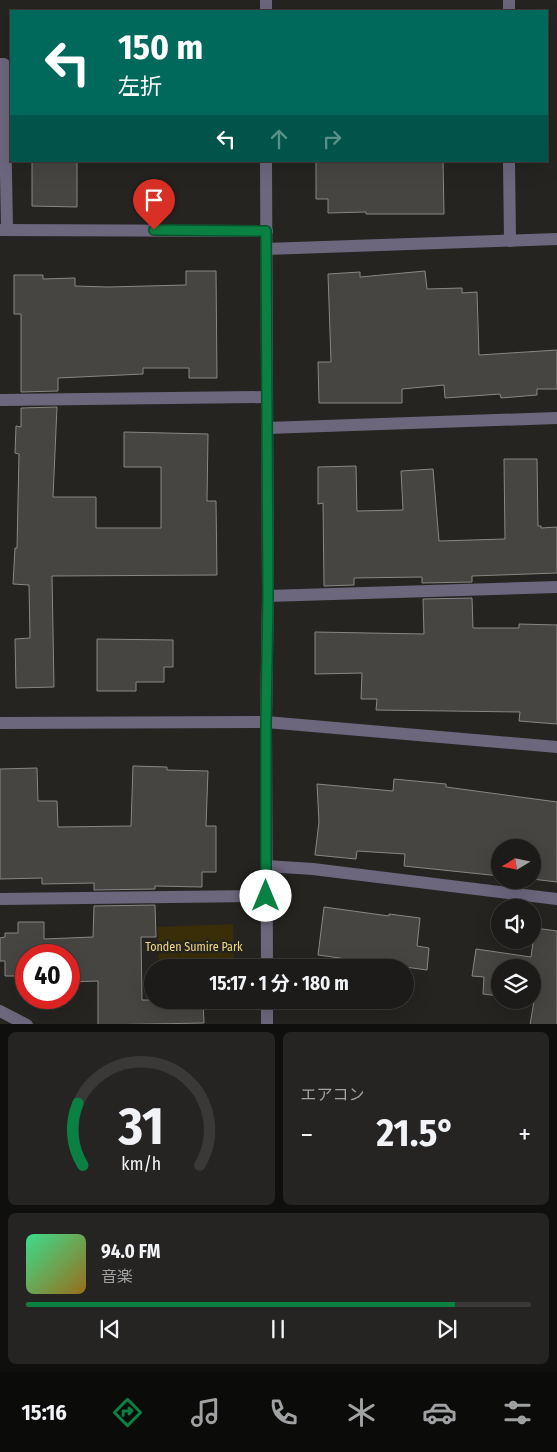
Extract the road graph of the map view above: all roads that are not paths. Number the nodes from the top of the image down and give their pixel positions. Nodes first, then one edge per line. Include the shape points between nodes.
1 (0, 64) edge
2 (266, 162) edge
3 (510, 162) edge
4 (3, 230) edge
5 (266, 231) junction
6 (557, 239) edge
7 (510, 241) junction
8 (266, 249) junction
9 (267, 398) junction
10 (0, 400) edge
11 (557, 418) edge
12 (267, 428) junction
13 (557, 588) edge
14 (268, 596) junction
15 (266, 722) junction
16 (0, 723) edge
17 (557, 747) edge
18 (266, 866) junction
19 (266, 896) junction
20 (0, 899) edge
21 (557, 899) edge
22 (267, 959) edge
23 (267, 1009) edge
24 (0, 1011) edge
25 (27, 1024) edge
26 (267, 1024) edge

1 - 4 street via 4,64
2 - 5 street
3 - 7 street
4 - 5 street
5 - 8 street
6 - 7 street
7 - 8 street
8 - 9 street
9 - 10 street
9 - 12 street
11 - 12 street
12 - 14 street
13 - 14 street
14 - 15 street
15 - 16 street
15 - 17 street
15 - 18 street
18 - 19 street
18 - 21 street
19 - 20 street
19 - 22 street
23 - 26 street
24 - 25 street

